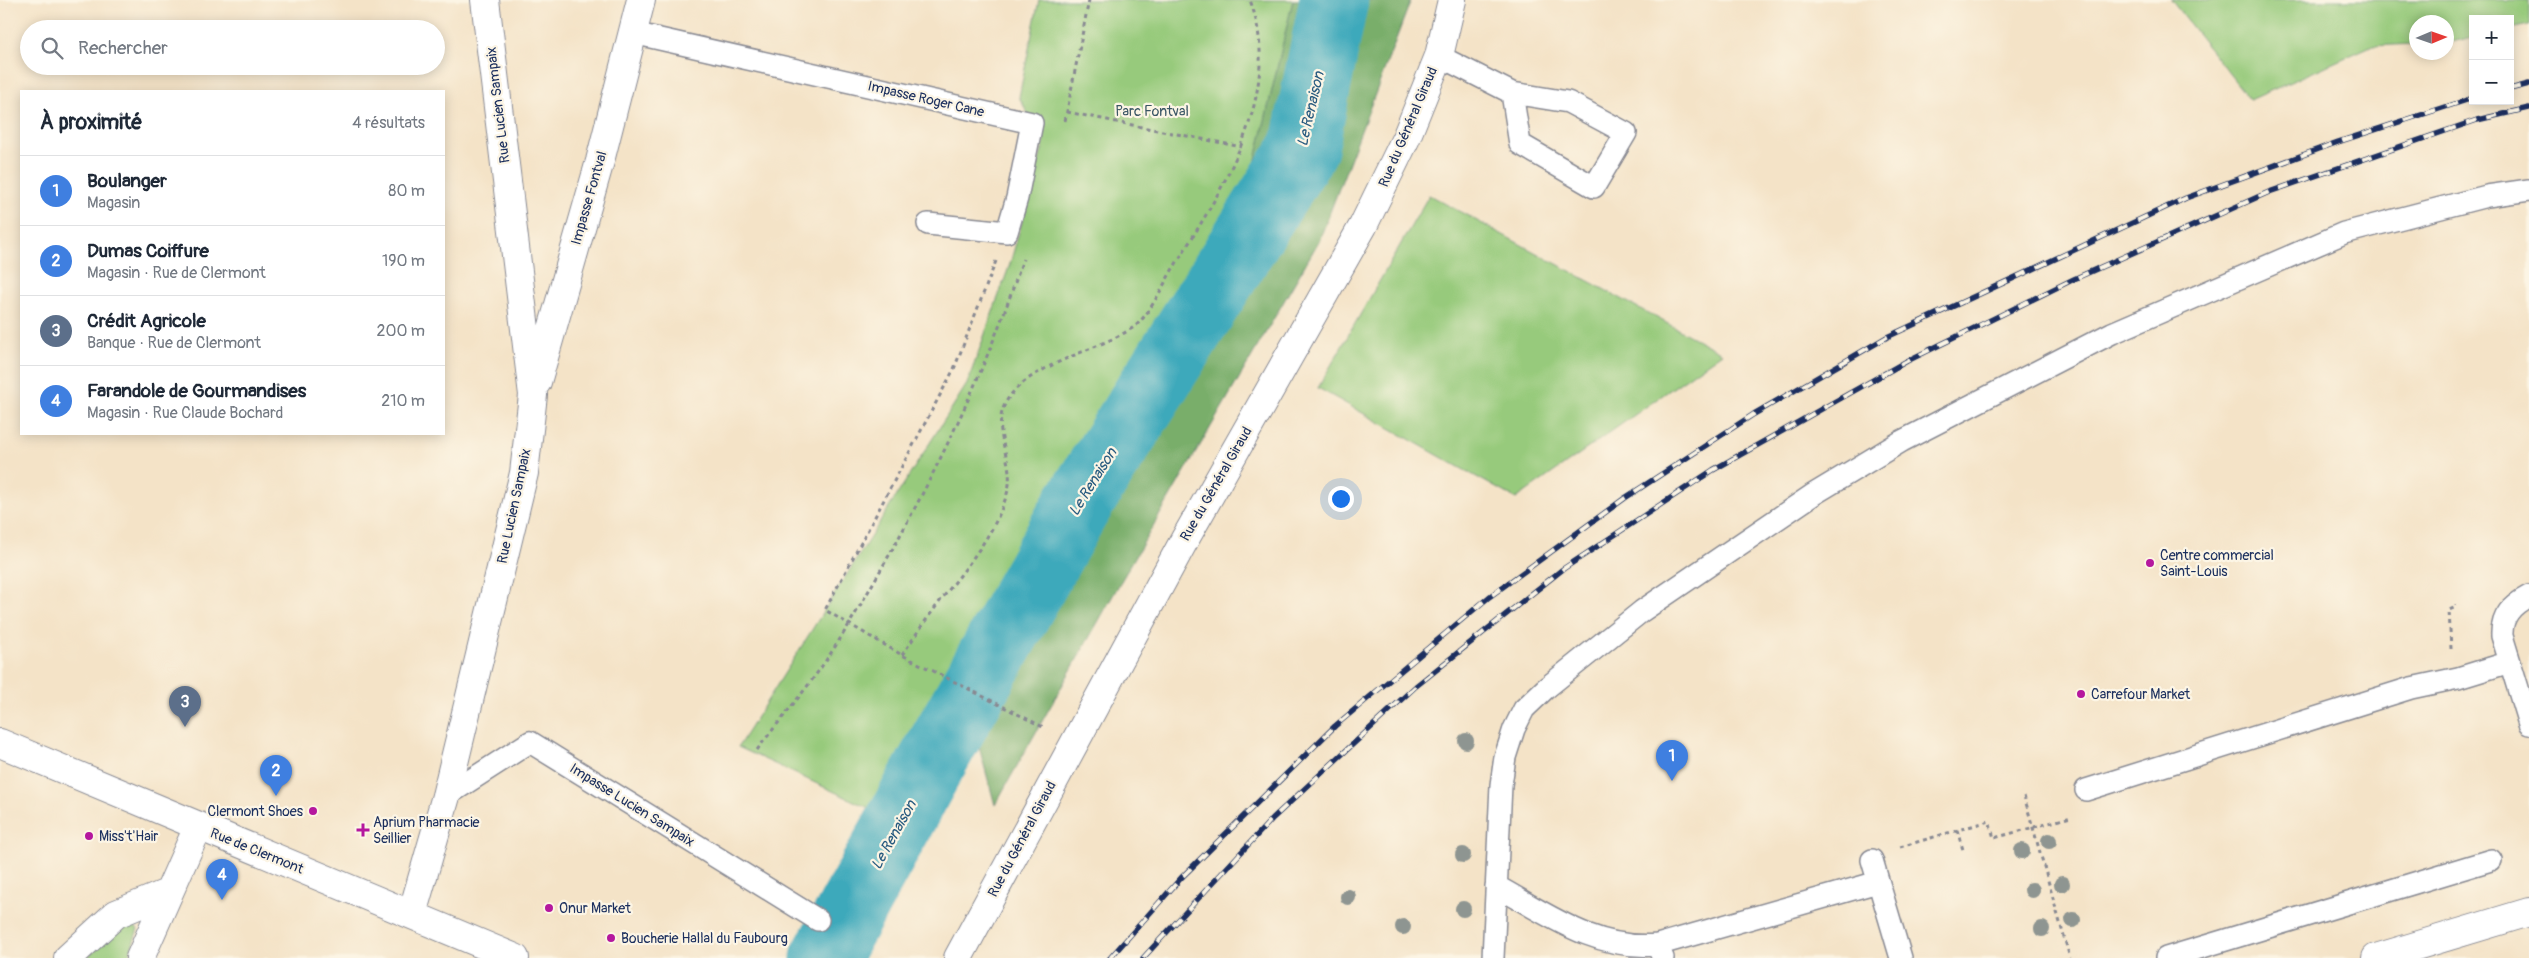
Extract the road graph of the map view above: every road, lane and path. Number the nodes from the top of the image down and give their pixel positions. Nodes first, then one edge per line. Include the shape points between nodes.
1 (485, 0) edge
2 (641, 0) edge
3 (1089, 0) edge
4 (1250, 0) edge
5 (1452, 0) edge
6 (632, 34) junction
7 (1439, 56) junction
8 (1512, 93) junction
9 (1067, 112) junction
10 (1062, 129) dead end
11 (1242, 147) junction
12 (2529, 190) edge
13 (928, 224) dead end
14 (1007, 232) junction
15 (1025, 254) dead end
16 (533, 395) junction
17 (2529, 596) edge
18 (850, 624) junction
19 (902, 655) junction
20 (2510, 662) junction
21 (1017, 714) dead end
22 (2529, 724) edge
23 (0, 743) edge
24 (757, 750) dead end
25 (2086, 790) dead end
26 (446, 796) junction
27 (2024, 796) dead end
28 (198, 827) junction
29 (1957, 830) dead end
30 (1964, 853) dead end
31 (1872, 860) dead end
32 (2491, 860) dead end
33 (1878, 882) junction
34 (1496, 886) junction
35 (168, 893) junction
36 (2529, 912) edge
37 (412, 914) junction
38 (818, 920) dead end
39 (1660, 951) edge
40 (1496, 957) edge
41 (68, 958) edge
42 (140, 958) edge
43 (515, 958) edge
44 (958, 958) edge
45 (1901, 958) edge
46 (2070, 958) edge
47 (2166, 958) edge
48 (2376, 958) edge

1 - 16 street, Rue Lucien Sampaix
2 - 6 street, Impasse Fontval
3 - 9 path
4 - 11 path via 1258,21 1260,72
5 - 7 street, Rue du Général Giraud
6 - 14 lane, Impasse Roger Cane via 1032,123
6 - 16 street, Impasse Fontval via 600,161
7 - 8 lane
7 - 44 street, Rue du Général Giraud via 1406,138 1363,226 1180,547
8 - 8 lane via 1520,144 1594,188 1626,133 1568,102
9 - 10 path
9 - 11 path
11 - 19 path via 1189,244 1135,326 1032,376 1014,390 1004,404 1000,419 1001,435 1010,480 998,518
12 - 34 lane via 2487,196 2344,233 2112,333 1902,441 1806,500 1642,611 1544,689 1524,709 1505,757
13 - 14 lane
14 - 18 path via 954,369 825,610
15 - 18 path via 964,409 921,498
16 - 26 street, Rue Lucien Sampaix via 524,473
17 - 20 lane via 2510,609 2502,626
18 - 19 path
18 - 24 path via 822,667
19 - 21 path
20 - 22 lane
20 - 25 lane via 2411,688
23 - 28 street, Rue de Clermont
26 - 37 street, Rue Lucien Sampaix
26 - 38 lane, Impasse Lucien Sampaix via 530,742
27 - 46 path
28 - 35 street
28 - 37 street, Rue de Clermont
29 - 30 path
31 - 33 lane
32 - 47 lane
33 - 39 lane
33 - 45 lane
34 - 39 lane via 1586,936
34 - 40 lane
35 - 41 street via 116,914
35 - 42 street
36 - 48 street
37 - 43 street, Rue de Clermont

